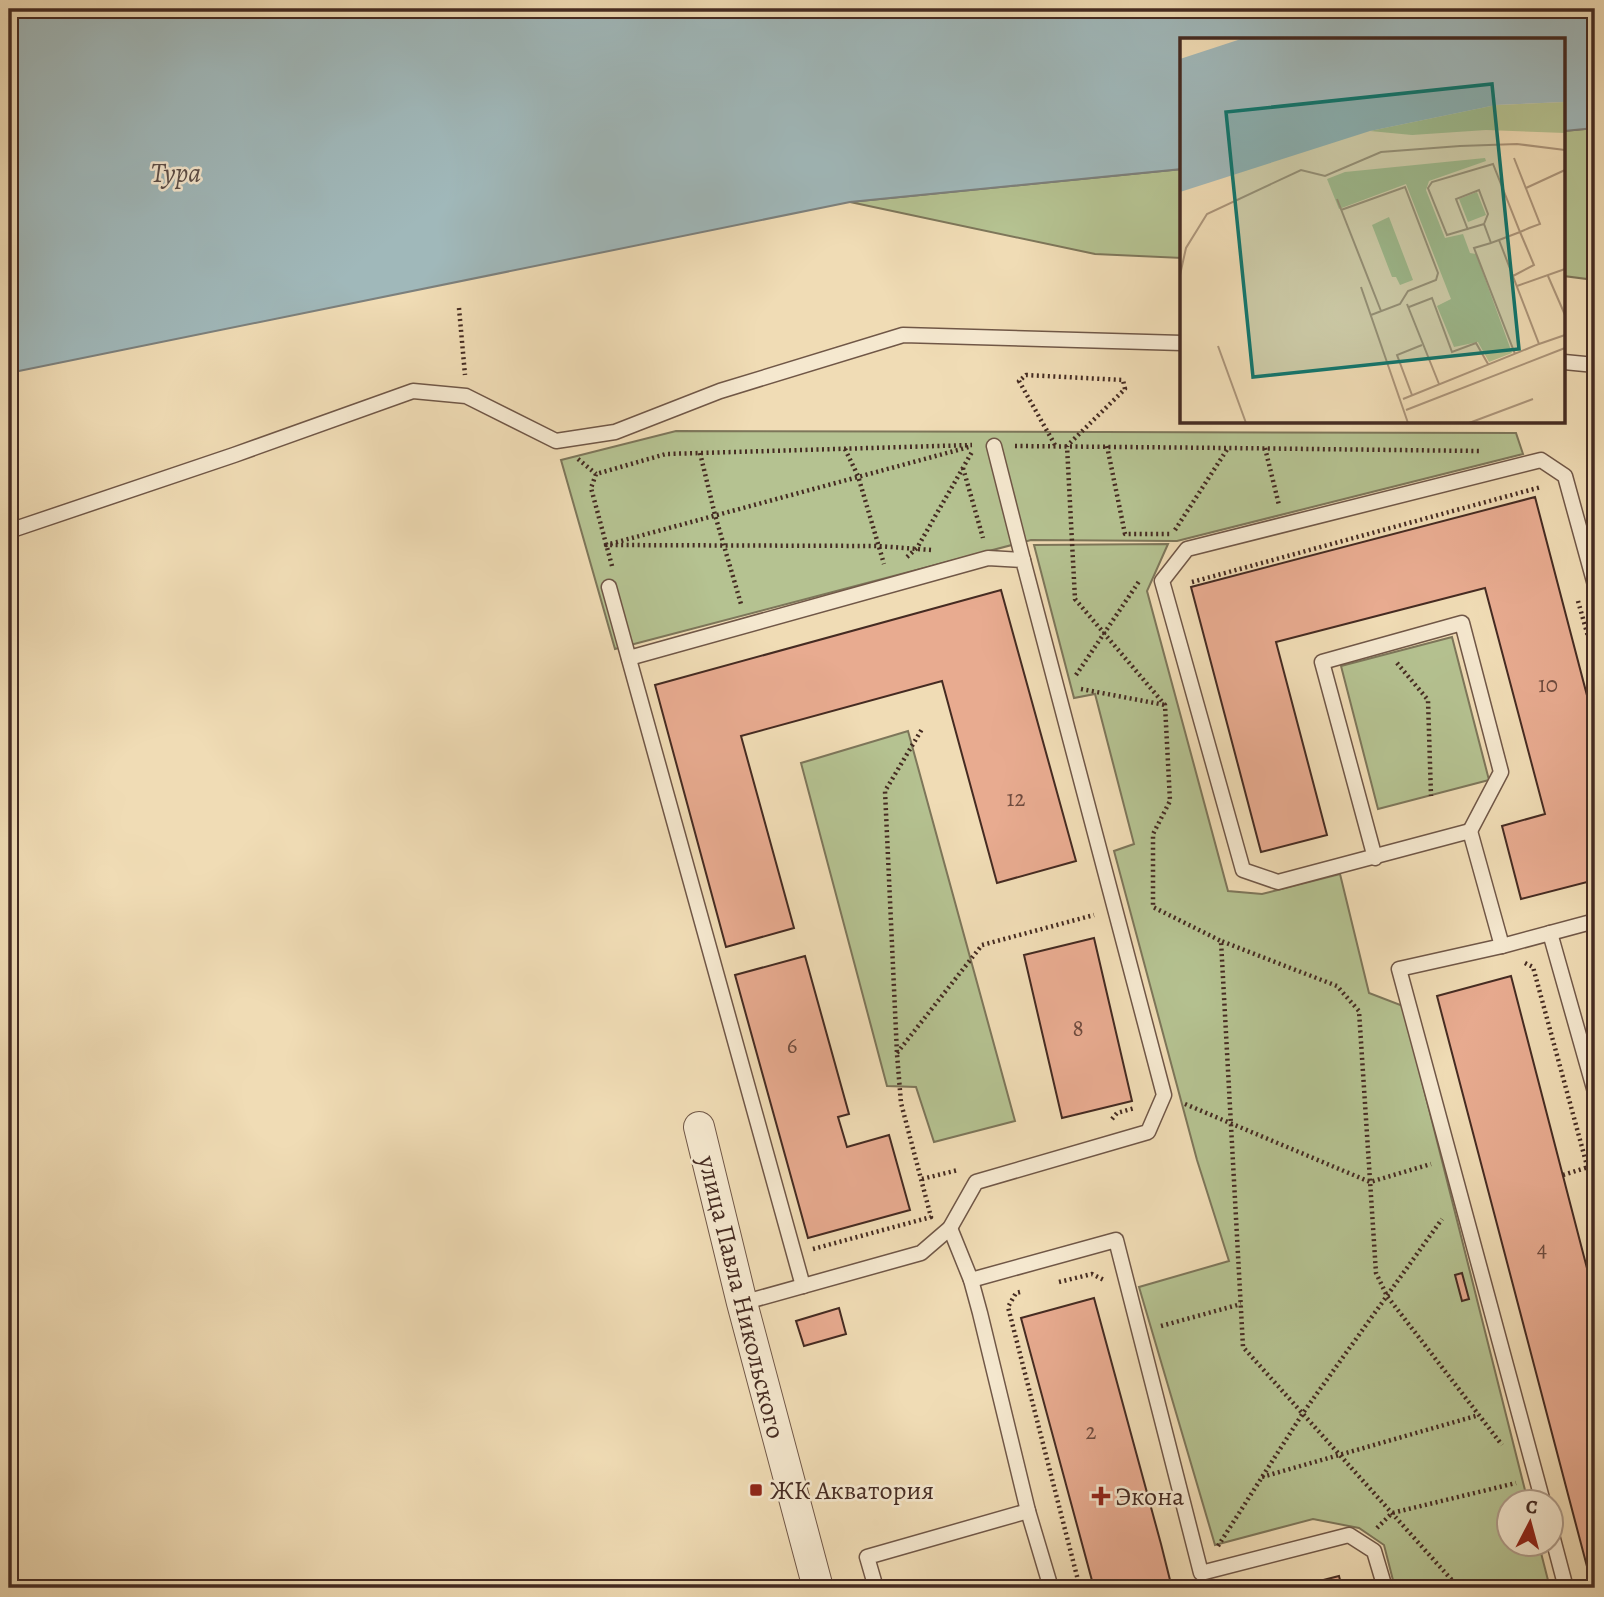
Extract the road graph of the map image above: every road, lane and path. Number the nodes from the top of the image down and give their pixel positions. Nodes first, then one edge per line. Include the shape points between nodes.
1 (459, 308) dead end
2 (1180, 343) edge
3 (1566, 362) edge
4 (1595, 365) edge
5 (466, 396) junction
6 (976, 445) junction
7 (1055, 445) junction
8 (994, 446) joint
9 (1067, 446) junction
10 (1107, 446) junction
11 (1228, 448) dead end
12 (1265, 448) dead end
13 (845, 449) junction
14 (700, 453) junction
15 (963, 468) junction
16 (858, 476) junction
17 (1281, 511) dead end
18 (715, 515) junction
19 (9, 531) edge
20 (1181, 534) dead end
21 (606, 544) junction
22 (878, 546) junction
23 (724, 547) junction
24 (917, 548) junction
25 (941, 551) dead end
26 (988, 558) junction
27 (1023, 560) junction
28 (897, 565) dead end
29 (612, 568) dead end
30 (887, 574) dead end
31 (1595, 584) edge
32 (609, 587) dead end
33 (743, 612) dead end
34 (629, 658) junction
35 (1072, 687) dead end
36 (1165, 705) junction
37 (922, 729) dead end
38 (1470, 831) junction
39 (1375, 858) junction
40 (1102, 913) dead end
41 (1595, 921) edge
42 (1550, 933) junction
43 (1222, 941) junction
44 (1502, 946) junction
45 (1523, 962) dead end
46 (897, 1054) junction
47 (1595, 1093) edge
48 (1164, 1095) junction
49 (1231, 1123) junction
50 (699, 1127) dead end
51 (1105, 1128) dead end
52 (1438, 1162) dead end
53 (1595, 1165) edge
54 (1588, 1167) junction
55 (962, 1169) dead end
56 (1563, 1175) dead end
57 (922, 1179) junction
58 (1370, 1182) junction
59 (1595, 1195) edge
60 (1449, 1209) dead end
61 (950, 1228) junction
62 (803, 1252) dead end
63 (971, 1280) junction
64 (1054, 1283) dead end
65 (1112, 1285) dead end
66 (803, 1286) junction
67 (1029, 1290) dead end
68 (1387, 1296) junction
69 (742, 1303) junction
70 (1241, 1304) junction
71 (1140, 1332) junction
72 (1303, 1413) junction
73 (1479, 1415) junction
74 (1504, 1447) dead end
75 (1341, 1455) junction
76 (1262, 1477) junction
77 (1536, 1478) junction
78 (1539, 1488) edge
79 (1028, 1511) junction
80 (1392, 1513) junction
81 (1362, 1543) junction
82 (1558, 1558) edge
83 (1201, 1573) junction
84 (818, 1588) edge
85 (876, 1588) edge
86 (1051, 1588) edge
87 (1080, 1588) edge
88 (1385, 1588) edge
89 (1459, 1588) edge
90 (1566, 1588) edge

1 - 5 path
2 - 5 lane via 903,335 720,391 615,432 556,441
3 - 4 lane
5 - 19 lane via 413,391
6 - 13 path
6 - 15 path
6 - 16 path
7 - 8 path
7 - 9 path
7 - 9 path via 1019,381 1026,374 1123,380 1125,389
8 - 27 lane
9 - 10 path
9 - 36 path via 1075,599
10 - 11 path
10 - 20 path via 1125,534
12 - 17 path
13 - 14 path
13 - 16 path
14 - 18 path
14 - 21 path via 666,454 596,474 591,488
15 - 24 path
15 - 26 path
16 - 18 path
16 - 22 path
18 - 21 path
18 - 23 path
21 - 23 path
21 - 29 path
22 - 23 path
22 - 24 path
22 - 30 path
23 - 33 path
24 - 25 path
24 - 28 path
26 - 27 lane
26 - 34 lane
27 - 48 lane
31 - 39 lane via 1565,476 1541,460 1187,549 1162,581 1243,870 1278,882
32 - 34 lane
34 - 66 lane
35 - 36 path
36 - 43 path via 1170,801 1153,834 1153,907
37 - 46 path via 885,791
38 - 39 lane
38 - 39 lane via 1501,772 1462,623 1322,662
38 - 44 lane
40 - 46 path via 982,945
41 - 42 lane
42 - 44 lane
42 - 47 lane
43 - 49 path
43 - 58 path via 1337,986 1359,1011
44 - 77 lane via 1399,969
45 - 54 path via 1533,967
46 - 57 path via 903,1116
48 - 49 path
48 - 51 path via 1151,1092 1145,1105 1117,1113
48 - 61 lane via 1148,1132 976,1182
49 - 58 path
49 - 70 path
50 - 69 street, улица Павла Никольского
52 - 58 path
53 - 54 path
54 - 56 path
54 - 59 path
55 - 57 path
57 - 62 path via 931,1216
58 - 68 path via 1376,1273
60 - 68 path
61 - 63 lane
61 - 66 lane via 921,1253
63 - 71 lane via 1116,1240
63 - 79 lane
64 - 65 path via 1092,1274
66 - 69 lane
67 - 87 path via 1016,1293 1008,1307
68 - 72 path
68 - 73 path
69 - 84 street, улица Павла Никольского
70 - 71 path
70 - 72 path via 1243,1347
71 - 83 lane
72 - 75 path
72 - 76 path
73 - 74 path
73 - 75 path
75 - 76 path
75 - 80 path
76 - 83 path
77 - 78 lane
77 - 80 path
79 - 85 lane via 867,1557
79 - 86 lane
80 - 81 path
80 - 89 path
81 - 83 lane via 1349,1535
81 - 88 lane via 1374,1551
82 - 90 lane

